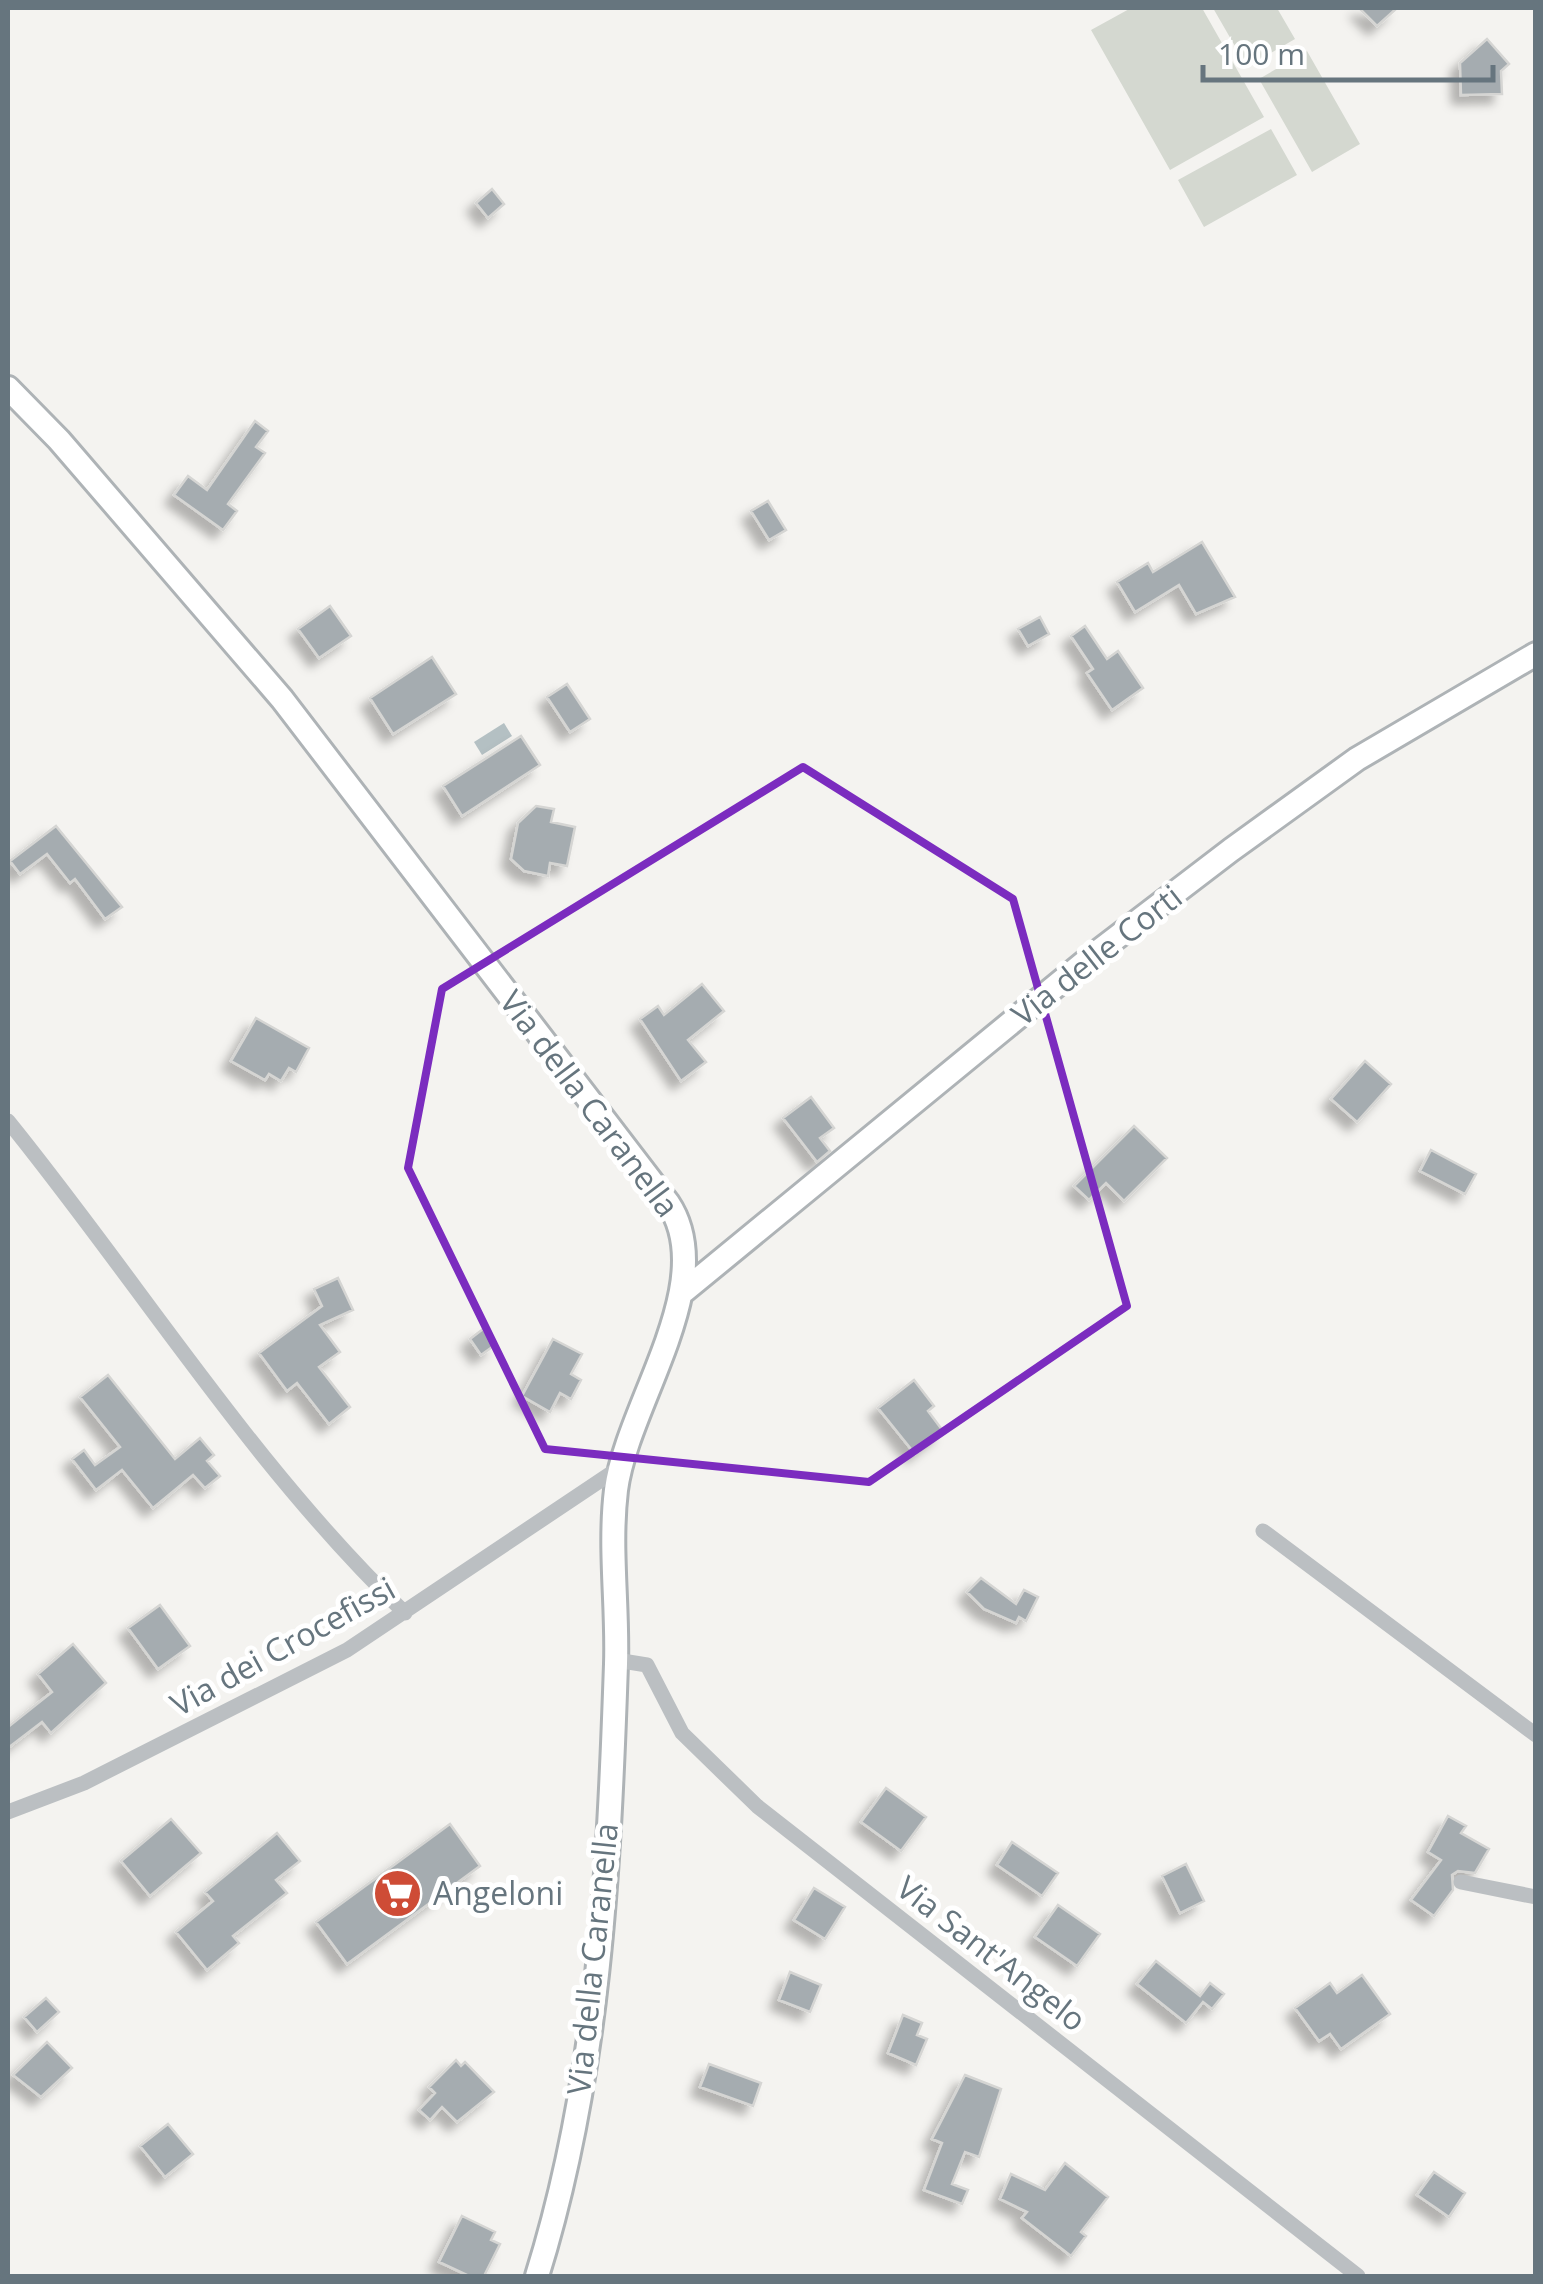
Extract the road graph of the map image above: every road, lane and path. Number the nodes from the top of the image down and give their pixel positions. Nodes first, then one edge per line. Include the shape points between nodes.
1 (8, 388) edge
2 (1536, 654) edge
3 (8, 1121) edge
4 (684, 1292) junction
5 (619, 1468) junction
6 (1264, 1531) dead end
7 (404, 1613) junction
8 (616, 1660) junction
9 (1536, 1735) edge
10 (8, 1812) edge
11 (1460, 1882) dead end
12 (1536, 1897) edge
13 (537, 2276) edge
14 (1358, 2276) edge

1 - 4 main road, Via della Caranella via 282,699 668,1204 681,1232
2 - 4 main road, Via delle Corti via 1357,759 1232,850 1091,956
3 - 7 street via 212,1389
4 - 5 main road, Via della Caranella
5 - 7 street, Via dei Crocefissi
5 - 8 main road, Via della Caranella
6 - 9 street
7 - 10 street, Via dei Crocefissi via 276,1688 84,1783
8 - 13 main road, Via della Caranella via 598,1968 569,2154
8 - 14 street, Via Sant'Angelo via 647,1665 678,1728 747,1797
11 - 12 street

